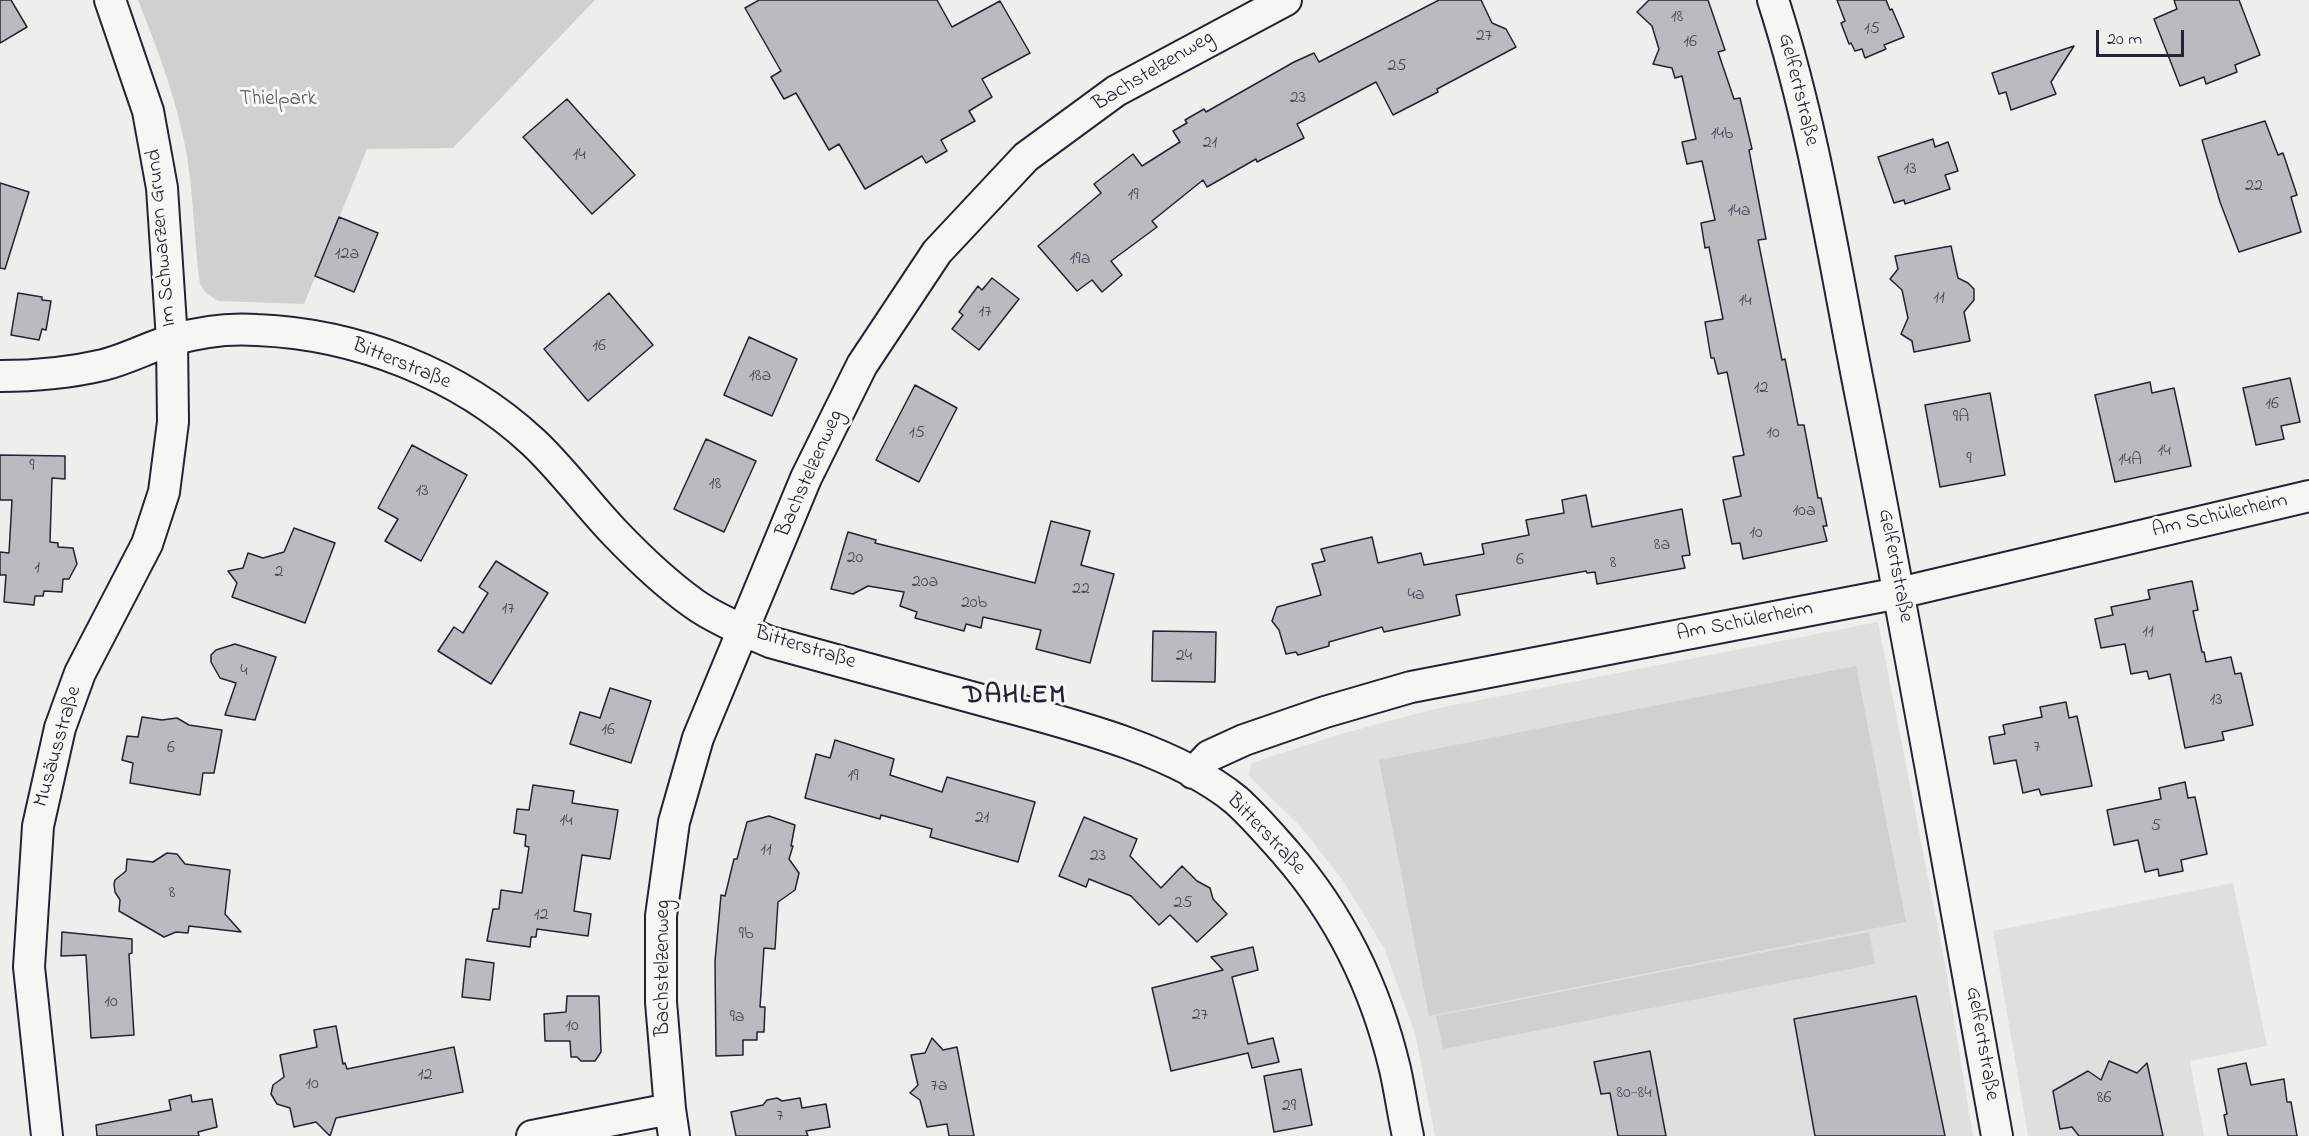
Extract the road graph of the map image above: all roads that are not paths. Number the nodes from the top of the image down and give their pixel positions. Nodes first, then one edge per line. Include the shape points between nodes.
1 (110, 0) edge
2 (1286, 0) edge
3 (1773, 0) edge
4 (172, 340) junction
5 (0, 376) edge
6 (2309, 496) edge
7 (1899, 593) junction
8 (743, 630) junction
9 (1193, 773) junction
10 (672, 1122) edge
11 (47, 1136) edge
12 (532, 1136) edge
13 (1408, 1136) edge
14 (1997, 1136) edge

1 - 4 street, Im Schwarzen Grund via 148,111 156,150
2 - 8 street, Bachstelzenweg via 1116,91 1026,157 937,252 862,365 806,478
3 - 7 street, Gelfertstraße via 1790,52 1811,146
4 - 5 street, Bitterstraße via 104,365 41,376
4 - 8 street, Bitterstraße via 221,330 288,332 346,342 449,382 492,408 533,442 614,532 663,578 694,604
4 - 11 street, Musäusstraße via 173,422 164,492 147,544 80,674 60,728 38,826 29,967
6 - 7 street, Am Schülerheim
7 - 9 street, Am Schülerheim via 1411,687 1244,740 1209,756
7 - 14 street, Gelfertstraße
8 - 9 street, Bitterstraße via 770,642 1087,729
8 - 10 street, Bachstelzenweg via 698,738 674,822 661,916 662,1002
9 - 13 street, Bitterstraße via 1235,800 1268,833 1307,878 1339,926 1378,1011
10 - 12 street

